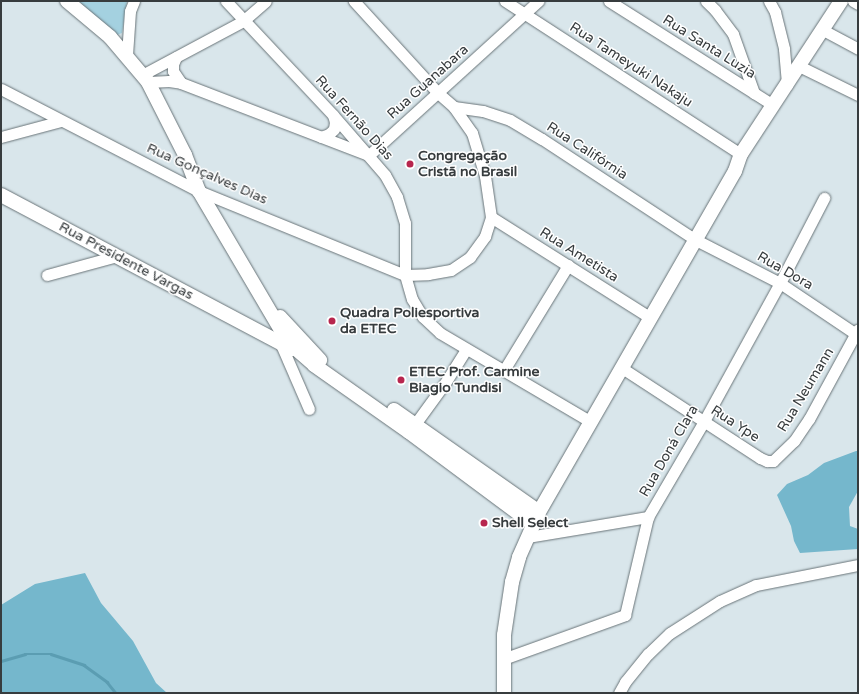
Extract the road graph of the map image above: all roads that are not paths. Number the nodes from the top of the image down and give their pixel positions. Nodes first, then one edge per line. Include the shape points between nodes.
1 (67, 1) edge
2 (134, 1) edge
3 (226, 1) edge
4 (266, 1) edge
5 (354, 1) edge
6 (505, 1) edge
7 (538, 1) edge
8 (609, 1) edge
9 (706, 1) edge
10 (769, 1) edge
11 (841, 1) edge
12 (853, 1) edge
13 (858, 4) edge
14 (524, 14) junction
15 (243, 22) junction
16 (822, 30) junction
17 (858, 49) edge
18 (127, 55) junction
19 (176, 57) junction
20 (799, 66) junction
21 (145, 78) junction
22 (181, 83) junction
23 (787, 85) junction
24 (1, 89) edge
25 (438, 93) junction
26 (754, 93) junction
27 (858, 95) edge
28 (773, 105) junction
29 (454, 107) junction
30 (333, 115) junction
31 (61, 121) junction
32 (321, 137) junction
33 (1, 138) edge
34 (741, 154) junction
35 (369, 155) junction
36 (198, 190) junction
37 (1, 195) edge
38 (824, 198) dead end
39 (491, 217) junction
40 (696, 240) junction
41 (117, 256) junction
42 (568, 265) junction
43 (47, 275) dead end
44 (406, 275) junction
45 (780, 283) junction
46 (260, 294) junction
47 (269, 309) junction
48 (651, 318) junction
49 (255, 328) junction
50 (857, 331) edge
51 (280, 337) junction
52 (298, 346) junction
53 (466, 349) junction
54 (622, 368) junction
55 (504, 370) junction
56 (309, 409) dead end
57 (704, 421) junction
58 (591, 422) junction
59 (412, 428) junction
60 (773, 461) joint
61 (648, 517) junction
62 (533, 525) junction
63 (858, 565) edge
64 (503, 659) junction
65 (504, 693) edge
66 (619, 693) edge

1 - 18 main road via 110,36
2 - 18 street via 130,11
3 - 15 street, Rua Fernão Dias
4 - 15 street
5 - 25 street
6 - 14 street, Rua Tameyuki Nakaju
7 - 14 street, Rua Guanabara
8 - 26 street, Rua Santa Luzia
9 - 26 street via 733,34
10 - 23 street via 784,49
11 - 16 main road
12 - 13 street
14 - 25 street, Rua Guanabara
14 - 34 street, Rua Tameyuki Nakaju
15 - 19 street
15 - 30 street, Rua Fernão Dias
16 - 17 street
16 - 20 main road
18 - 21 main road
19 - 21 street
19 - 22 street via 173,71
20 - 23 main road
20 - 27 street
21 - 22 street
21 - 36 main road via 185,155
22 - 32 street
23 - 28 main road
24 - 31 street, Rua Gonçalves Dias
25 - 29 street
25 - 35 street, Rua Guanabara
26 - 28 street, Rua Santa Luzia
28 - 34 main road
29 - 39 street via 472,133 485,176
29 - 40 street, Rua Califórnia via 483,111 510,120
30 - 32 street via 334,129
30 - 35 street, Rua Fernão Dias
31 - 33 street
31 - 36 street, Rua Gonçalves Dias
32 - 35 street
34 - 40 main road via 735,171
35 - 44 street, Rua Fernão Dias via 385,175 397,197 405,223
36 - 44 street, Rua Gonçalves Dias
36 - 46 main road
37 - 41 main road, Rua Presidente Vargas
38 - 45 street, Rua Doná Clara
39 - 42 street, Rua Ametista
39 - 44 street via 485,236 470,257 451,270
40 - 45 street, Rua Dora
40 - 48 main road
41 - 43 street
41 - 49 main road, Rua Presidente Vargas
42 - 48 street, Rua Ametista
42 - 55 street
44 - 53 street, Rua Fernão Dias via 412,299 423,317 440,333
45 - 50 street, Rua Dora
45 - 57 street, Rua Doná Clara
46 - 47 main road
46 - 52 main road
47 - 49 main road via 266,323
47 - 51 main road
48 - 54 main road
49 - 51 main road
50 - 60 street, Rua Neumann via 809,419 794,442
51 - 52 main road
51 - 56 street
52 - 59 main road
53 - 55 street, Rua Fernão Dias
53 - 59 street
54 - 57 street, Rua Ype
54 - 58 main road
55 - 58 street, Rua Fernão Dias
57 - 60 street, Rua Ype via 760,458
57 - 61 street, Rua Doná Clara
58 - 62 main road
59 - 62 main road
61 - 62 street
61 - 64 street, Rua Doná Clara via 625,615
62 - 64 main road via 512,582
63 - 66 street via 756,585 720,601 670,633 648,654
64 - 65 main road

